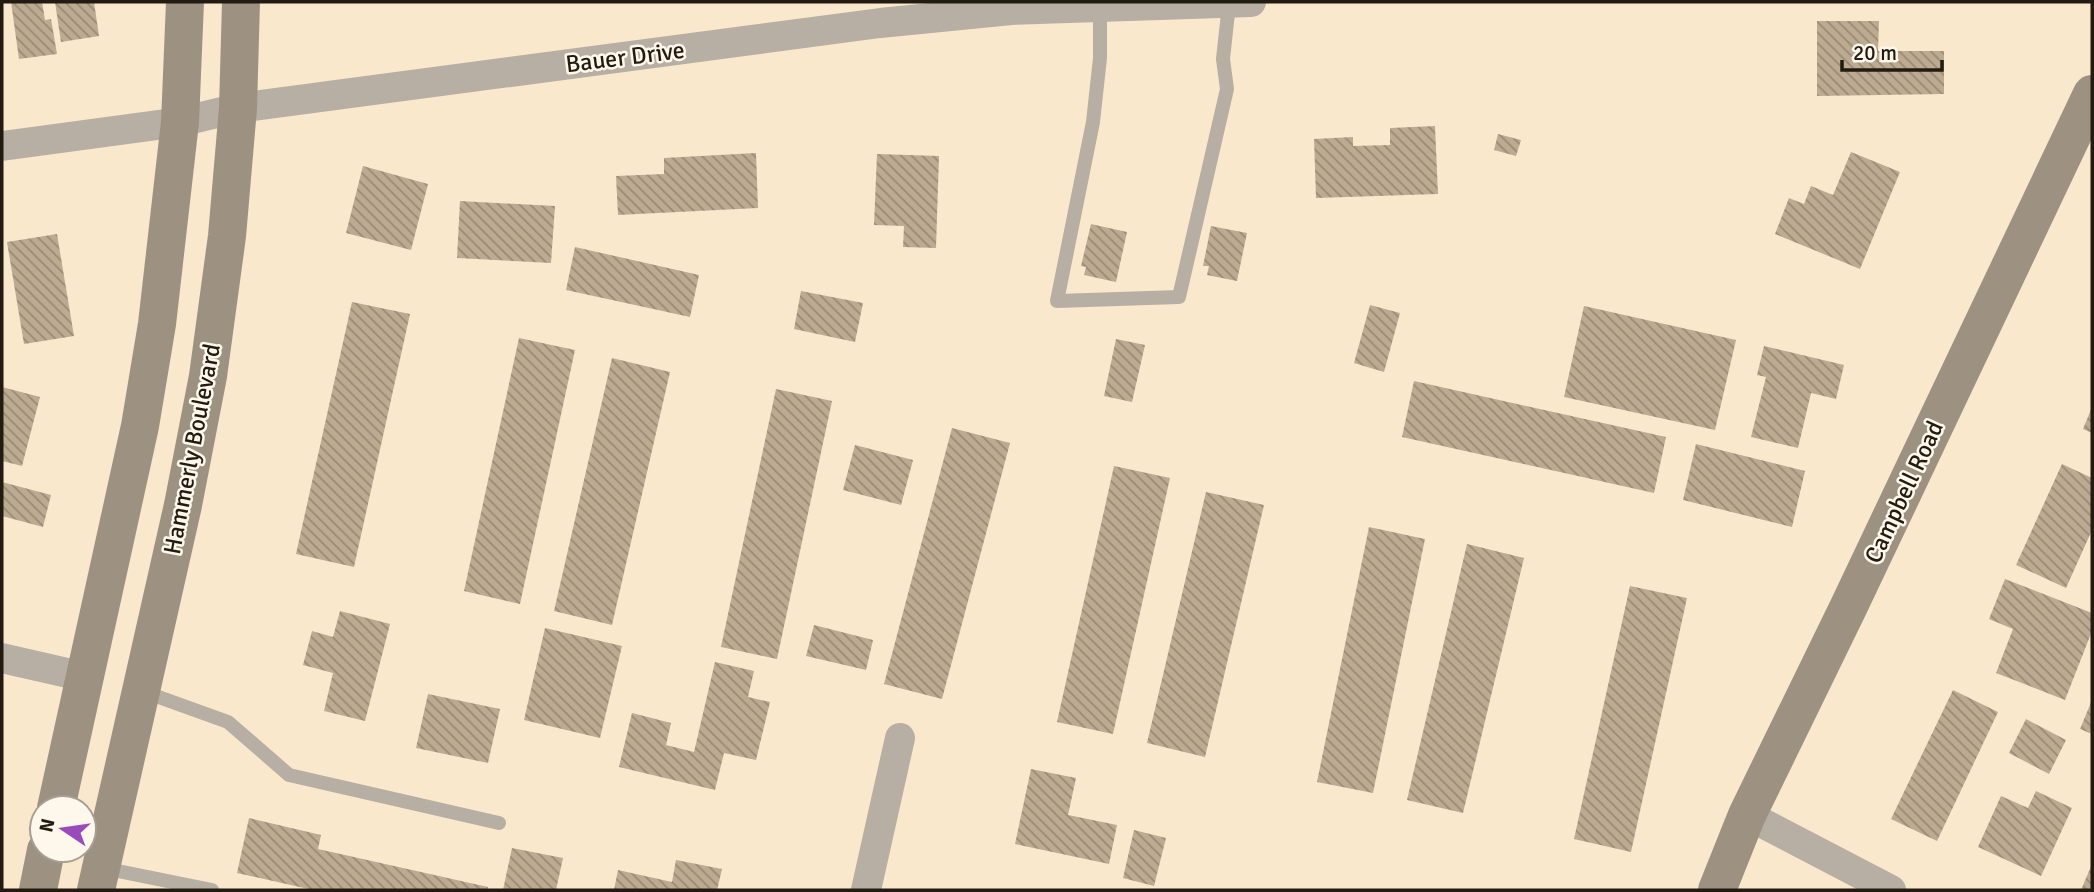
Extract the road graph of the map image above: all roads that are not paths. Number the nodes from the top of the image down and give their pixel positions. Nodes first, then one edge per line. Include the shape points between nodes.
1 (185, 2) edge
2 (241, 2) edge
3 (1240, 3) edge
4 (1100, 7) junction
5 (2092, 94) edge
6 (238, 108) junction
7 (180, 122) junction
8 (2, 146) edge
9 (2, 658) edge
10 (85, 677) junction
11 (141, 690) junction
12 (900, 738) dead end
13 (59, 794) edge
14 (1747, 815) junction
15 (499, 823) dead end
16 (43, 864) edge
17 (99, 879) edge
18 (164, 885) edge
19 (38, 890) edge
20 (212, 890) edge
21 (866, 890) edge
22 (1717, 890) edge
23 (1891, 890) edge

1 - 7 main road
2 - 6 main road, Hammerly Boulevard
3 - 4 street, Bauer Drive
3 - 4 lane via 1223,59 1227,89 1178,297 1057,301 1093,122 1101,58
4 - 6 street, Bauer Drive via 880,23
5 - 14 main road, Campbell Road
6 - 7 street, Bauer Drive
6 - 11 main road, Hammerly Boulevard via 208,376
7 - 8 street, Bauer Drive
7 - 10 main road via 157,324 140,426
9 - 10 street
10 - 11 main road
10 - 13 main road
11 - 15 lane via 228,722 289,775
11 - 17 main road, Hammerly Boulevard
12 - 21 street
14 - 22 main road, Campbell Road
14 - 23 street
16 - 19 main road
17 - 18 lane
18 - 20 lane

